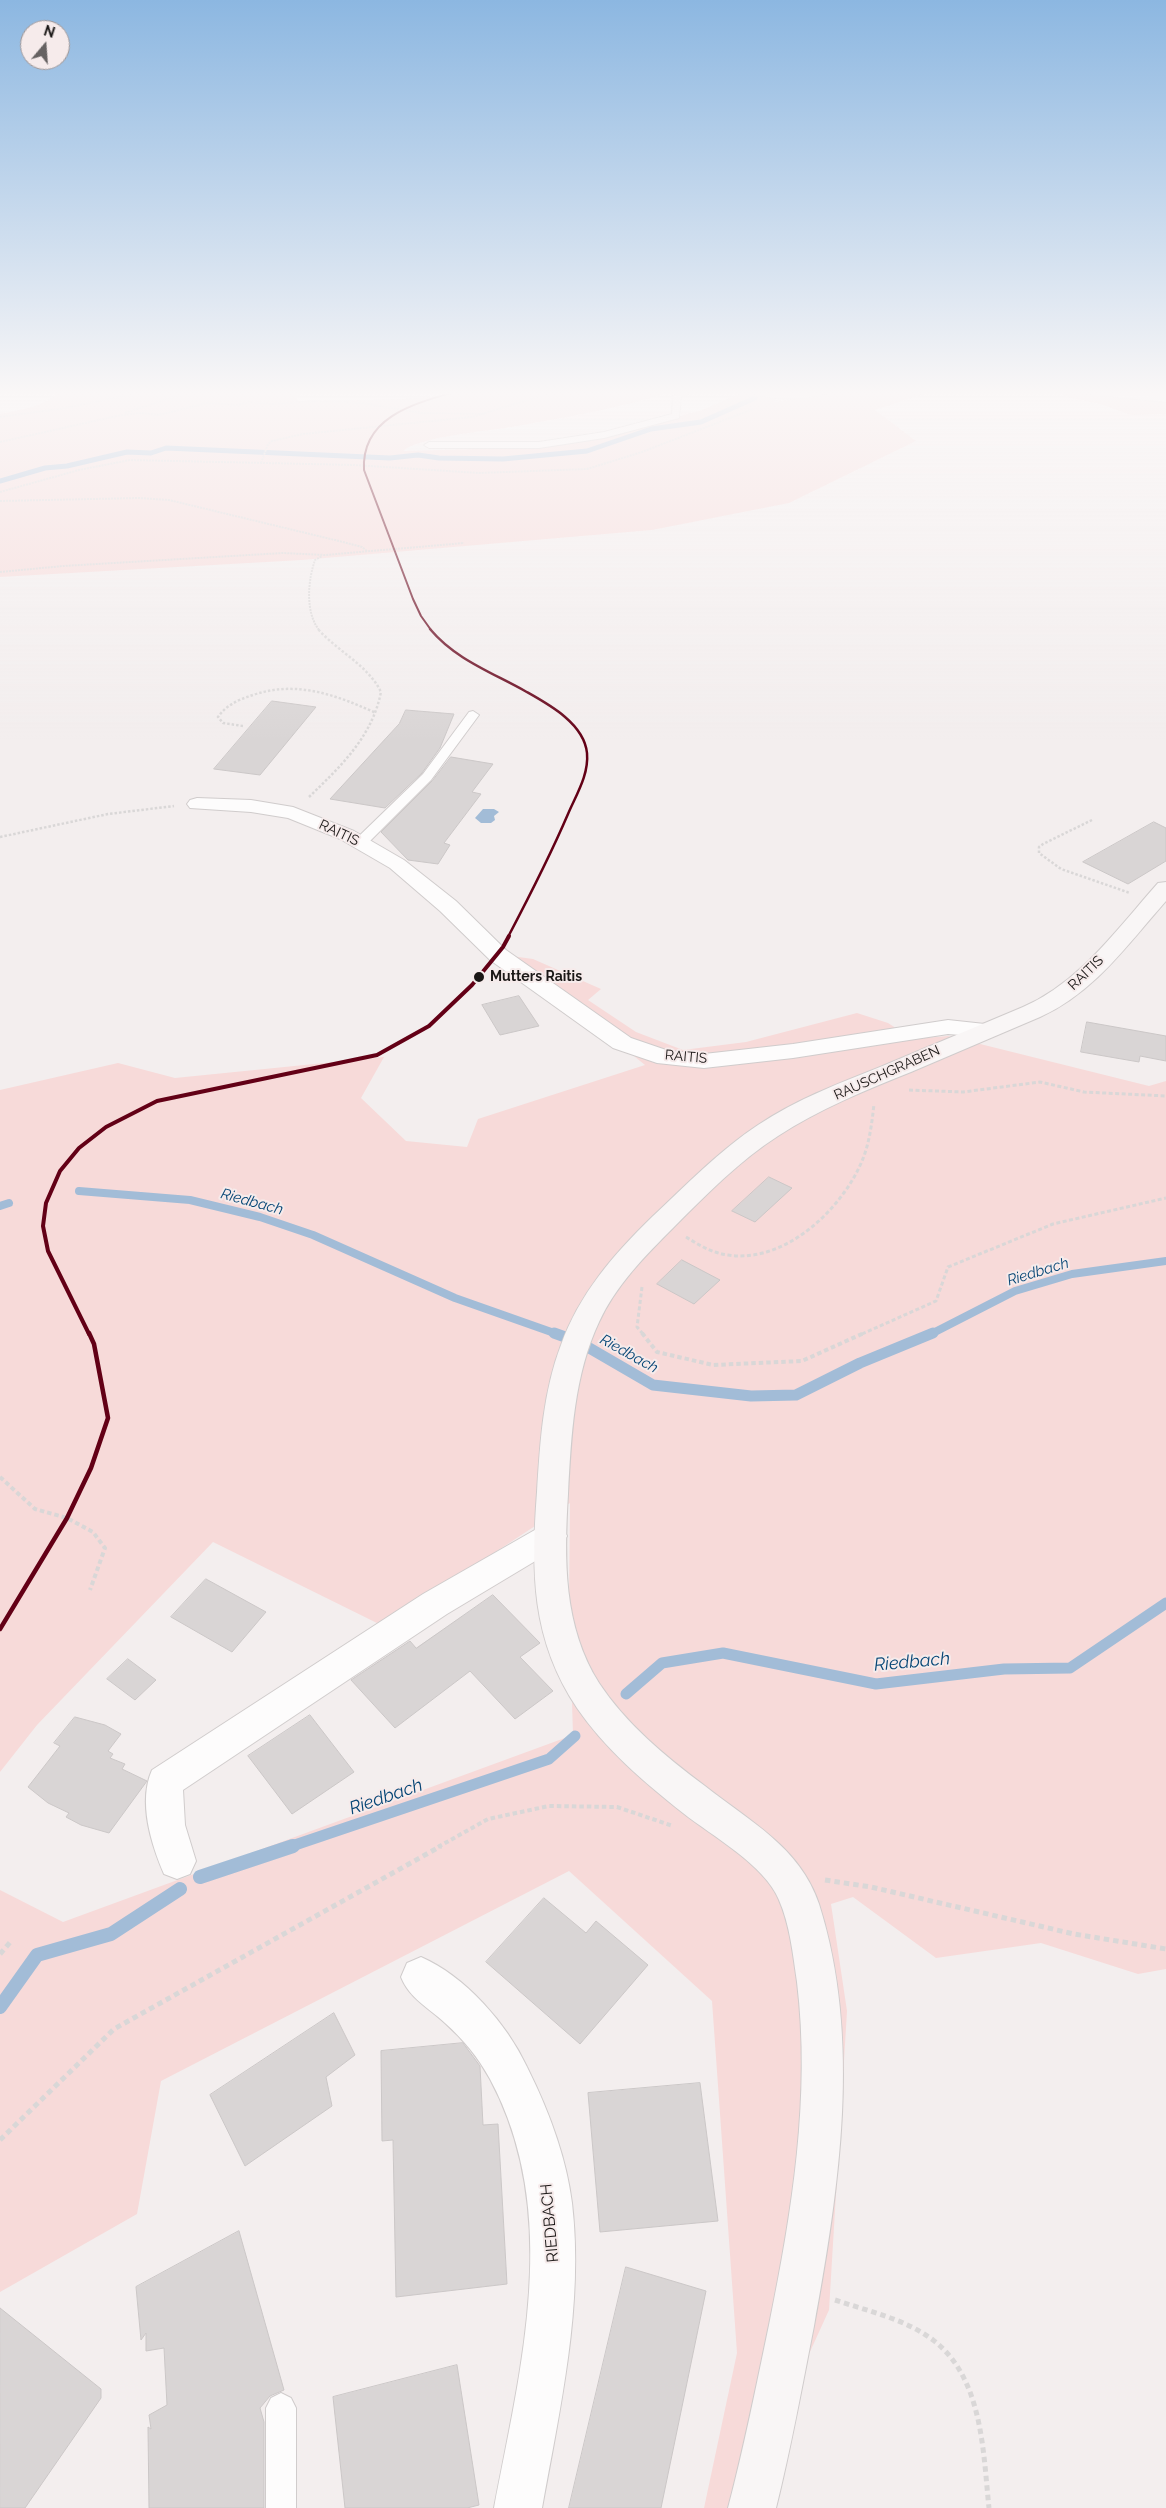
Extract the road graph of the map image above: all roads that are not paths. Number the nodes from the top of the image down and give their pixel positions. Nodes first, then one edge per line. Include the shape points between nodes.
1 (473, 715) dead end
2 (197, 804) road end
3 (360, 843) junction
4 (1160, 895) edge
5 (986, 1030) junction
6 (551, 1536) junction
7 (177, 1860) dead end
8 (421, 1977) dead end
9 (282, 2408) dead end
10 (281, 2508) edge
11 (518, 2508) edge
12 (752, 2508) edge

1 - 3 lane via 427,777
2 - 3 street, RAITIS via 251,806 293,813
3 - 5 street, RAITIS via 397,864 441,900 498,955 622,1043 666,1058 704,1061 948,1027
4 - 5 street, RAITIS via 1073,988 1046,1006
5 - 6 street, RAUSCHGRABEN via 789,1118 741,1151 655,1230 610,1280 575,1343 556,1424
6 - 7 street via 435,1604 165,1782 167,1825
6 - 12 street, RAUSCHGRABEN via 551,1592 557,1625 574,1673 595,1707 635,1752 769,1856 785,1874 800,1905 810,1946 822,2033 819,2124 799,2287 764,2465
8 - 11 street, RIEDBACH via 474,2024 503,2061 530,2120 546,2176 555,2239 554,2284
9 - 10 lane

